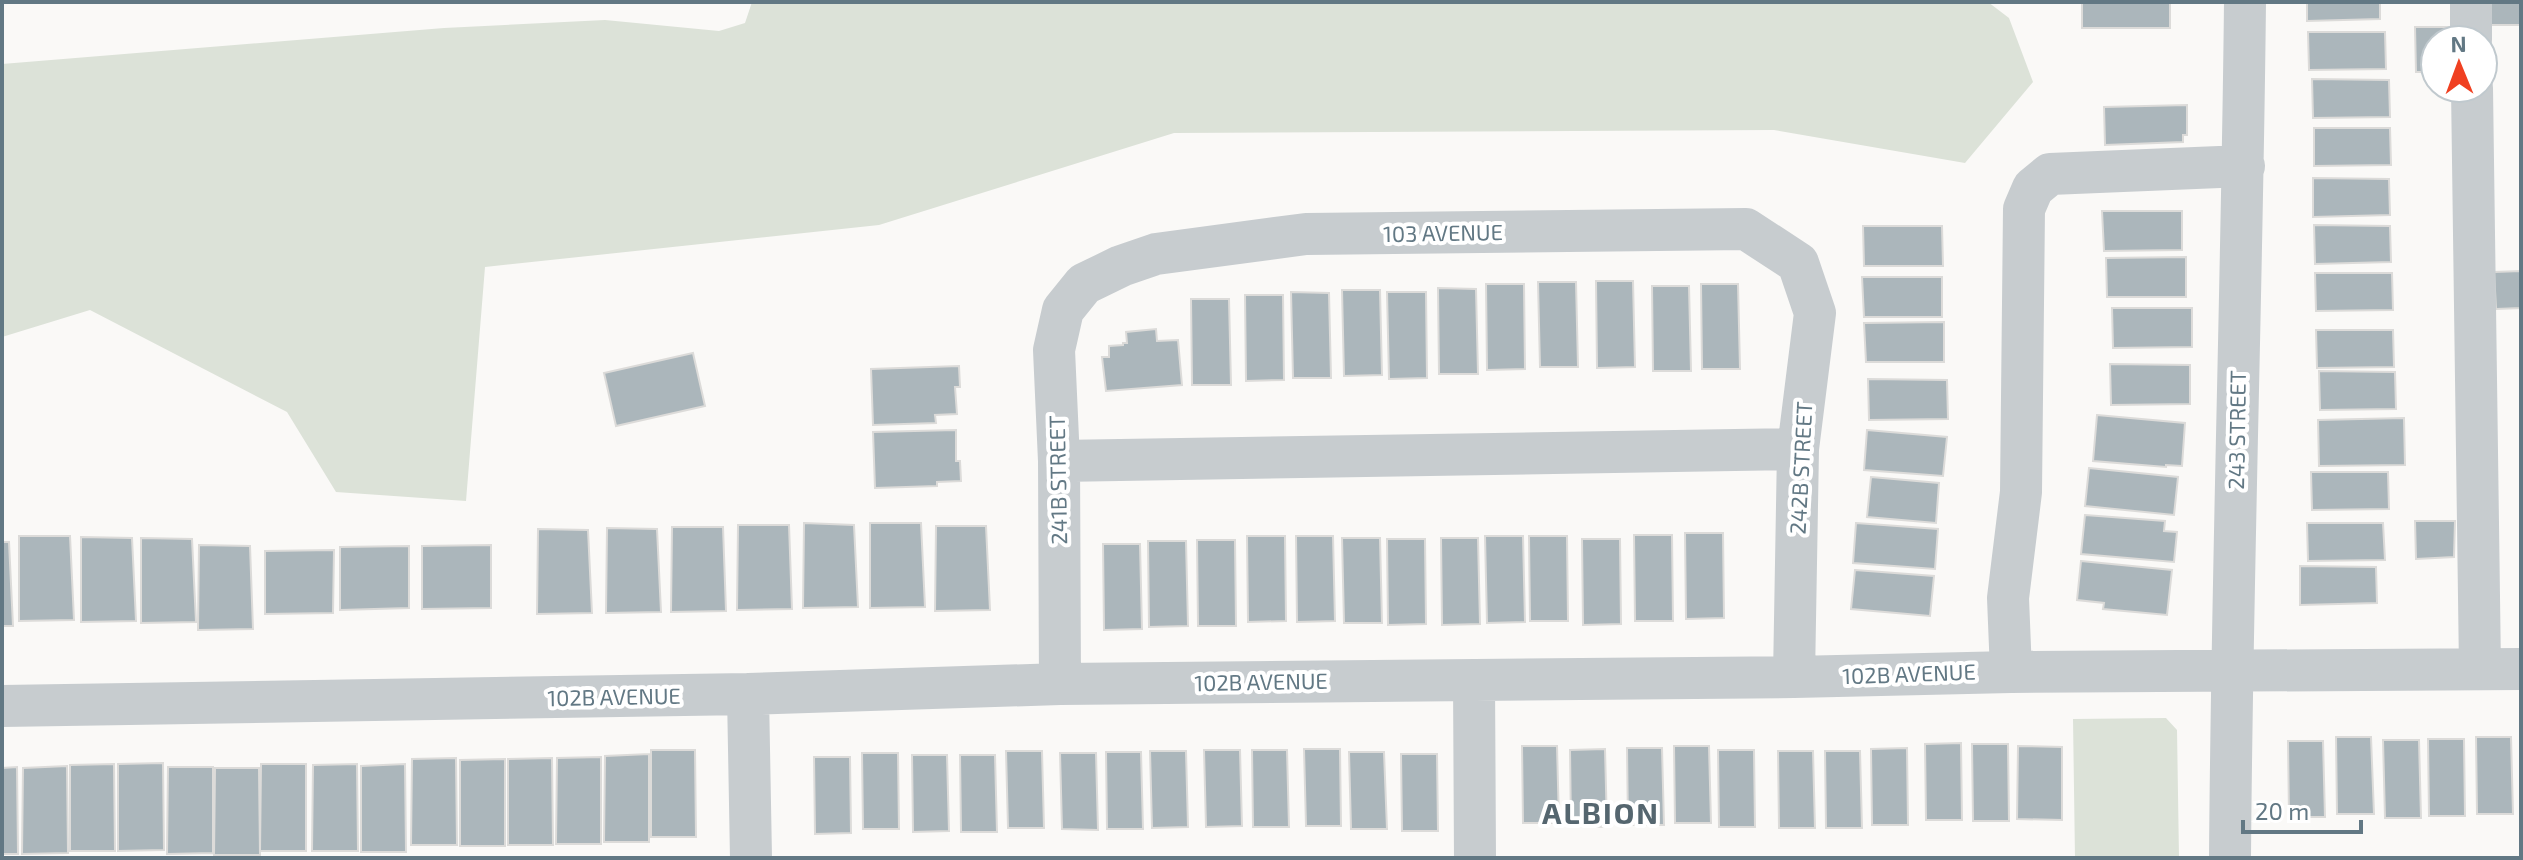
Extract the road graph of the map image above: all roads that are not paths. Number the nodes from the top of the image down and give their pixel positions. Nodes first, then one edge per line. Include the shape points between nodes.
1 (2245, 2) edge
2 (2471, 2) edge
3 (2471, 24) edge
4 (2472, 104) edge
5 (2244, 166) junction
6 (1798, 263) joint
7 (1084, 284) joint
8 (1798, 449) junction
9 (1059, 461) junction
10 (2480, 669) junction
11 (2521, 669) edge
12 (2231, 670) junction
13 (2011, 672) junction
14 (1794, 677) junction
15 (1474, 680) junction
16 (1060, 684) junction
17 (748, 694) junction
18 (2, 706) edge
19 (751, 858) edge
20 (1475, 858) edge
21 (2230, 858) edge

1 - 5 street, 243 STREET
2 - 3 street
4 - 10 street
5 - 12 street, 243 STREET
5 - 13 street via 2050,174 2033,188 2024,209 2021,492 2008,598
6 - 7 street, 103 AVENUE via 1746,229 1306,234 1156,254
6 - 8 street, 242B STREET via 1815,313
7 - 9 street, 241B STREET via 1063,310 1054,350
8 - 9 street
8 - 14 street, 242B STREET
9 - 16 street, 241B STREET
10 - 11 street, 102B AVENUE
10 - 12 street, 102B AVENUE
12 - 13 street, 102B AVENUE
12 - 21 street, 243 STREET
13 - 14 street, 102B AVENUE
14 - 15 street, 102B AVENUE
15 - 16 street, 102B AVENUE
15 - 20 street
16 - 17 street, 102B AVENUE
17 - 18 street, 102B AVENUE
17 - 19 street

